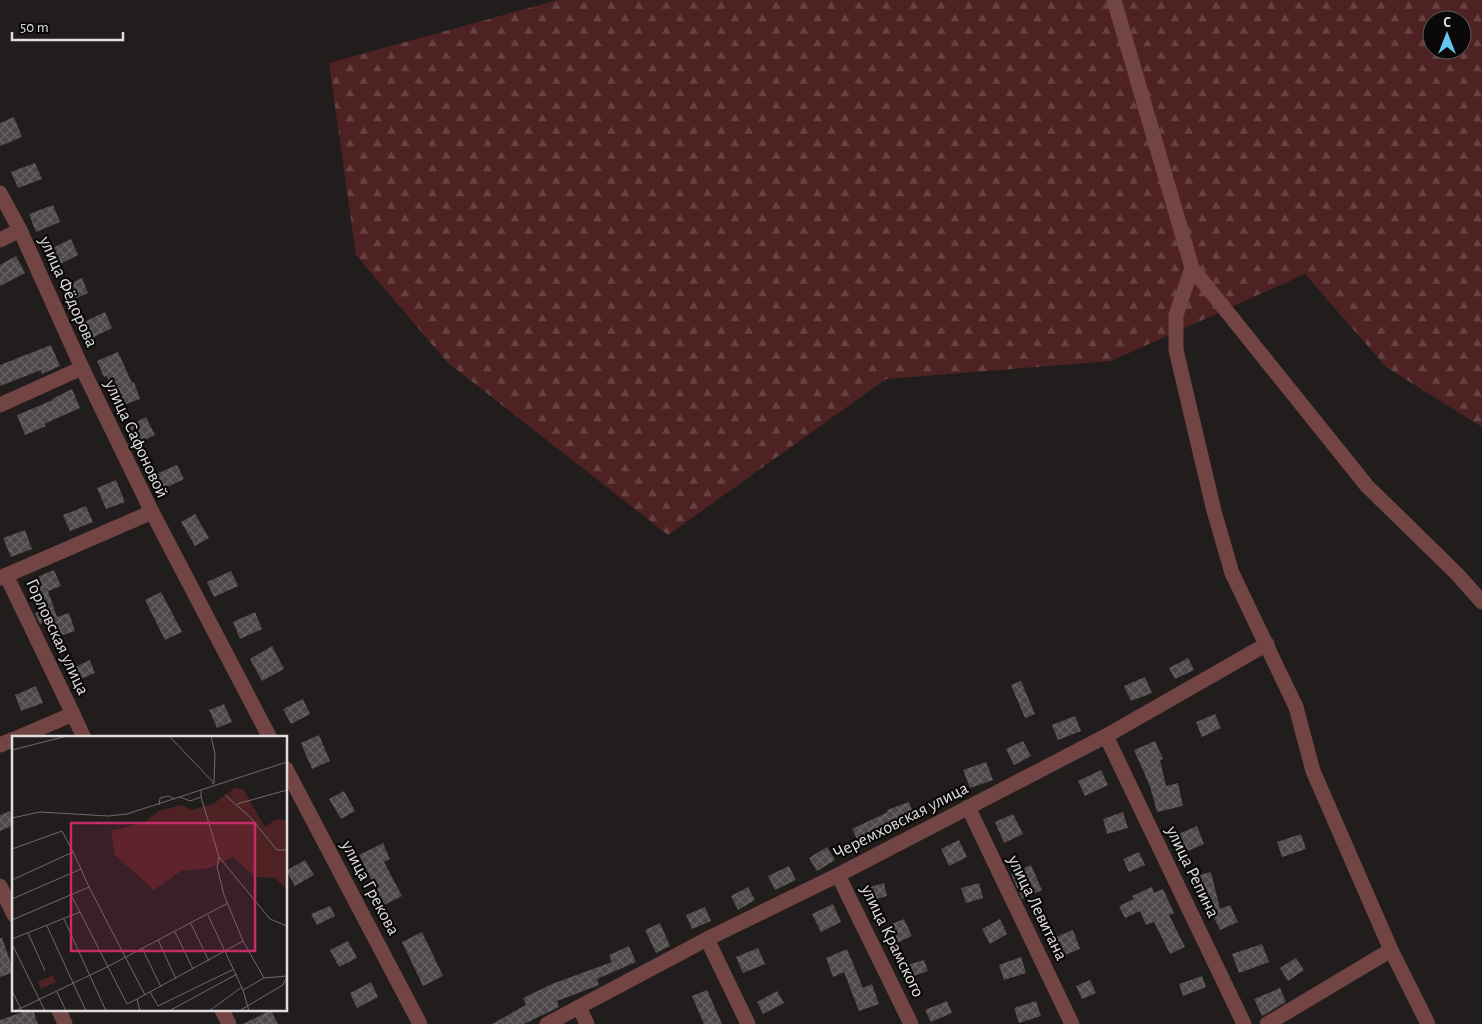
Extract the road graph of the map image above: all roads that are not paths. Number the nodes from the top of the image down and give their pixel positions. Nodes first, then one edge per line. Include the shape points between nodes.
1 (1114, 0) edge
2 (0, 193) edge
3 (20, 230) junction
4 (0, 240) edge
5 (1192, 268) junction
6 (82, 368) junction
7 (0, 406) edge
8 (152, 512) junction
9 (3, 577) edge
10 (1482, 602) edge
11 (1267, 644) junction
12 (72, 714) junction
13 (20, 736) edge
14 (83, 736) edge
15 (269, 736) edge
16 (1106, 736) junction
17 (12, 739) edge
18 (0, 745) edge
19 (288, 773) edge
20 (968, 807) junction
21 (838, 875) junction
22 (0, 886) edge
23 (12, 911) edge
24 (707, 939) junction
25 (1391, 950) junction
26 (578, 1006) junction
27 (60, 1012) edge
28 (223, 1012) edge
29 (65, 1024) edge
30 (229, 1024) edge
31 (420, 1024) edge
32 (547, 1024) edge
33 (587, 1024) edge
34 (748, 1024) edge
35 (911, 1024) edge
36 (1072, 1024) edge
37 (1244, 1024) edge
38 (1267, 1024) edge
39 (1428, 1024) edge

1 - 5 street
2 - 3 street, улица Фёдорова
3 - 4 street
3 - 6 street, улица Фёдорова
5 - 10 street via 1367,486
5 - 11 street via 1176,315 1176,350 1214,512 1230,564
6 - 7 street, улица Фёдорова
6 - 8 street, улица Сафоновой
8 - 9 street, улица Сафоновой
8 - 15 street
9 - 12 street, Горловская улица
11 - 16 street, Черемховская улица
11 - 25 street via 1296,706 1313,771
12 - 13 street, Горловская улица
12 - 14 street
16 - 20 street, Черемховская улица
16 - 37 street, улица Репина
17 - 18 street, Горловская улица
19 - 31 street, улица Грекова
20 - 21 street, Черемховская улица
20 - 36 street, улица Левитана
21 - 24 street, Черемховская улица
21 - 35 street, улица Крамского
22 - 23 street
24 - 26 street, Черемховская улица
24 - 34 street
25 - 38 street
25 - 39 street
26 - 32 street, Черемховская улица
26 - 33 street
27 - 29 street
28 - 30 street

